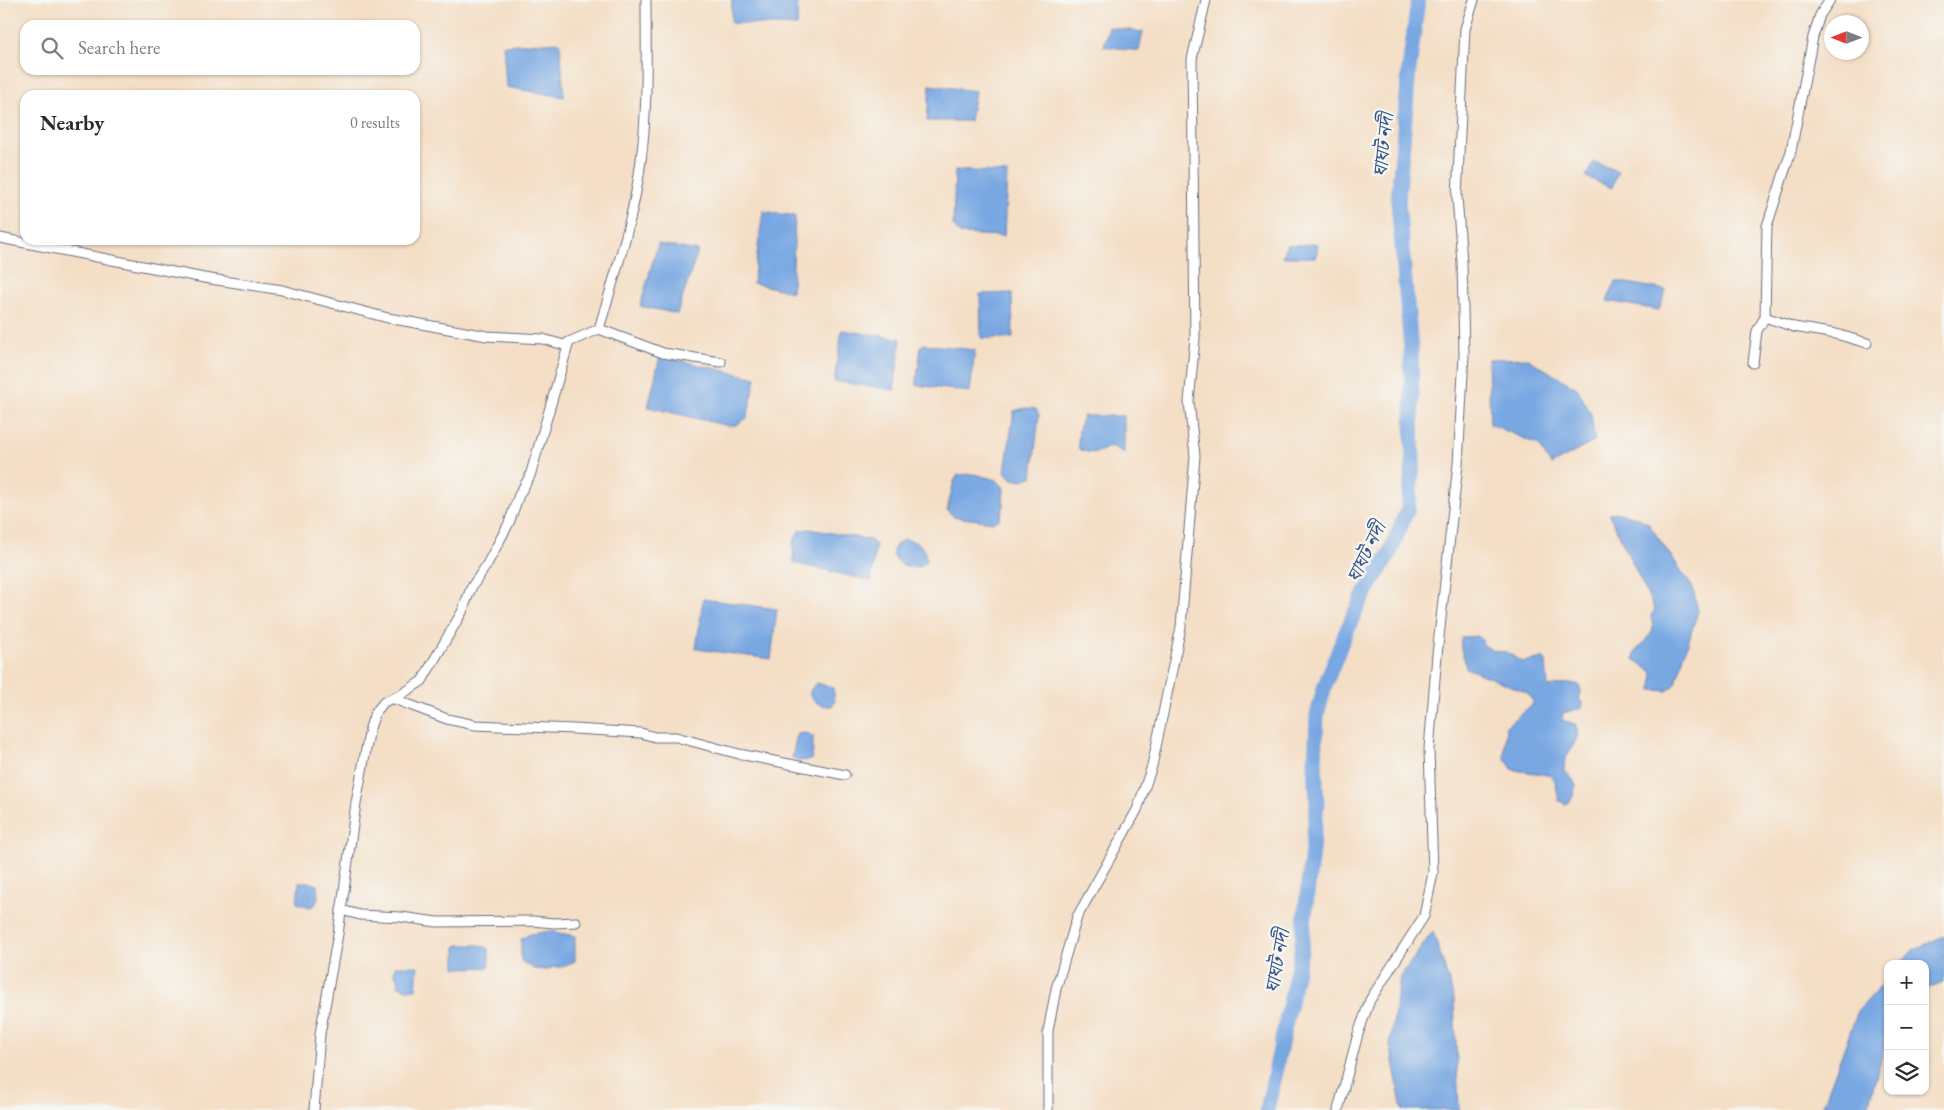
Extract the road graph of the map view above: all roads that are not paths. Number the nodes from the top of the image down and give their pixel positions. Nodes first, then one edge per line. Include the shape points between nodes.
1 (646, 0) edge
2 (1206, 0) edge
3 (1474, 0) edge
4 (1830, 0) edge
5 (0, 238) edge
6 (20, 242) edge
7 (36, 245) edge
8 (1765, 317) junction
9 (599, 330) junction
10 (568, 342) junction
11 (1867, 342) dead end
12 (721, 362) dead end
13 (1752, 363) dead end
14 (394, 699) junction
15 (845, 775) dead end
16 (341, 910) junction
17 (576, 922) dead end
18 (314, 1110) edge
19 (1048, 1110) edge
20 (1338, 1110) edge

1 - 9 street via 646,111 641,161 630,219
2 - 19 street via 1192,59 1194,338 1189,402 1195,456 1181,627 1152,766 1137,810 1077,917 1056,989 1048,1031
3 - 20 street via 1465,30 1457,197 1464,354 1458,464 1429,749 1433,873 1424,916 1370,1000
4 - 8 street via 1820,15 1813,38 1791,151 1768,226
5 - 6 street
7 - 10 street via 282,290 388,318 487,336 542,339 564,345
8 - 11 street via 1794,327
8 - 13 street via 1757,331
9 - 10 street
9 - 12 street via 663,353
10 - 14 street via 530,476 509,523 422,681
14 - 15 street via 446,719 475,725 676,737 739,754
14 - 16 street via 384,702 375,713 370,728
16 - 17 street via 360,915 438,922
16 - 18 street via 320,1034

